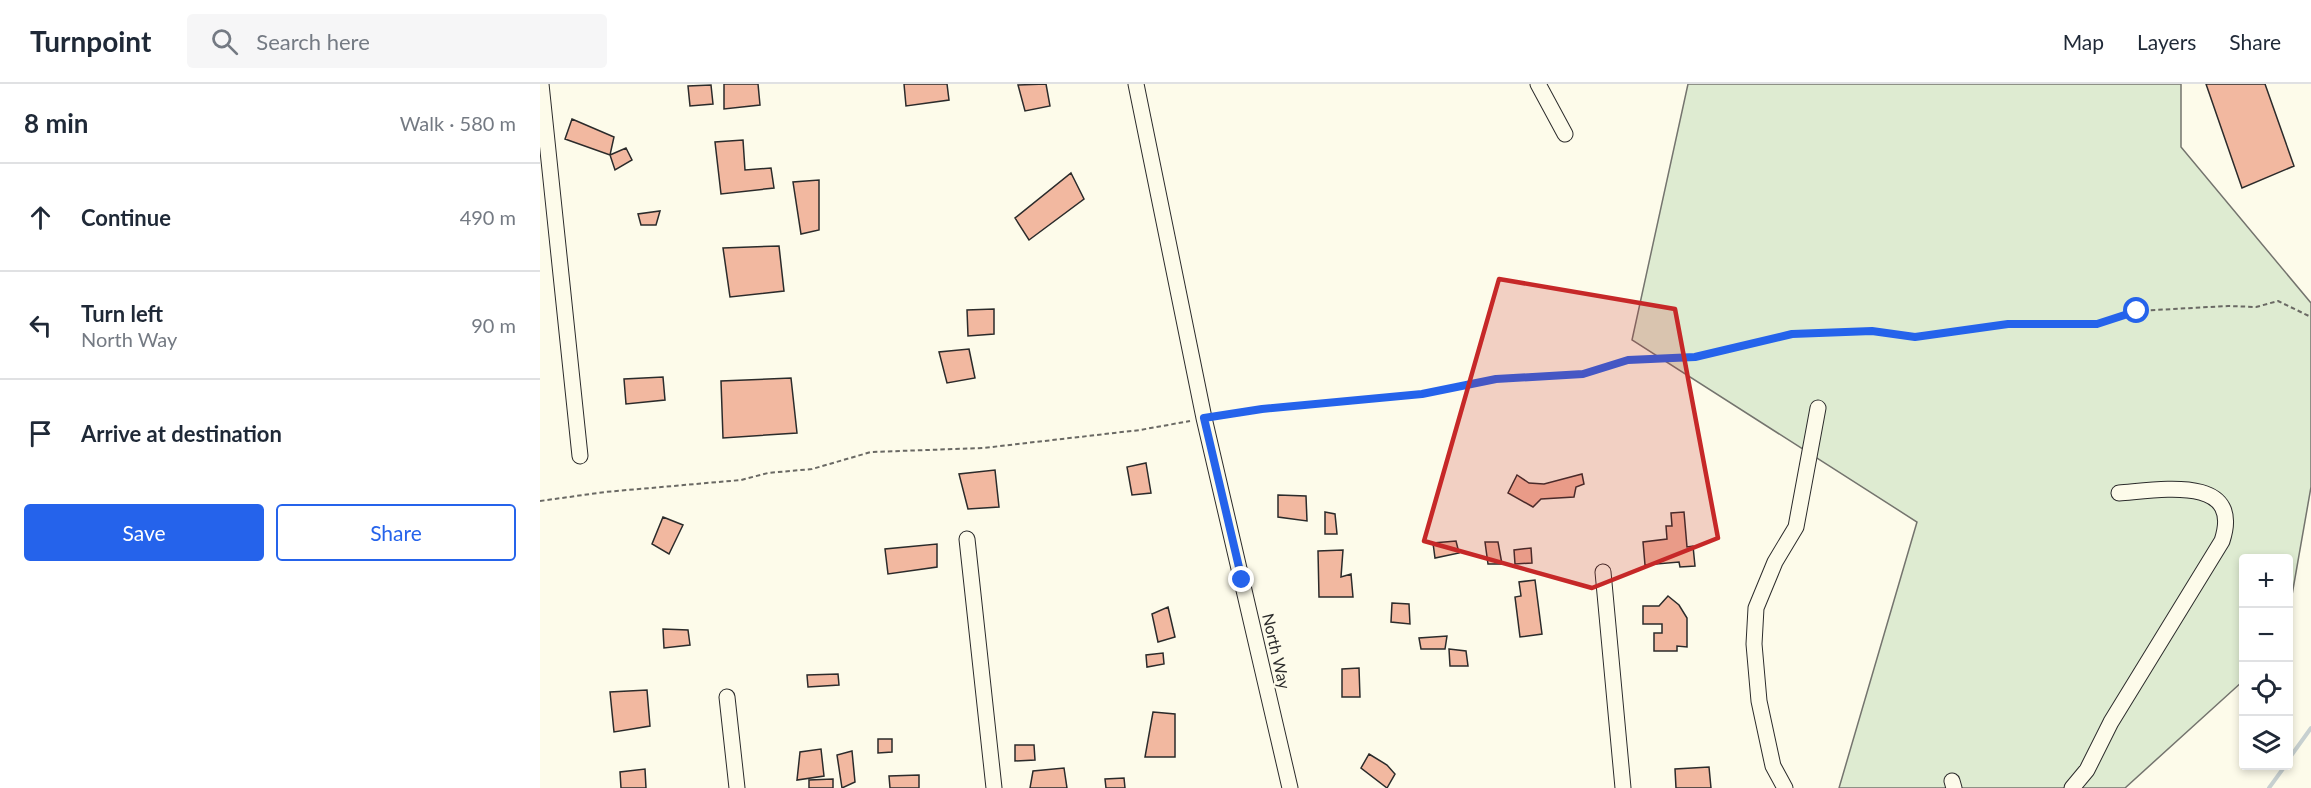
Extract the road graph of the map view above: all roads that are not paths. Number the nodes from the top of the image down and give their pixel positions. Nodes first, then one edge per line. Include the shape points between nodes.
1 (541, 84) edge
2 (1136, 84) edge
3 (1538, 84) edge
4 (1565, 134) dead end
5 (1818, 408) dead end
6 (580, 456) dead end
7 (2120, 493) dead end
8 (967, 539) dead end
9 (1603, 572) dead end
10 (728, 697) dead end
11 (737, 788) edge
12 (994, 788) edge
13 (1290, 788) edge
14 (1623, 788) edge
15 (1785, 788) edge
16 (2072, 788) edge

1 - 6 street
2 - 13 street, North Way via 1204,418
3 - 4 street
5 - 15 street via 1796,527 1775,562 1756,608 1754,645 1759,701 1773,766
7 - 16 street via 2194,490 2224,506 2227,528 2111,722 2087,770
8 - 12 street
9 - 14 street
10 - 11 street

